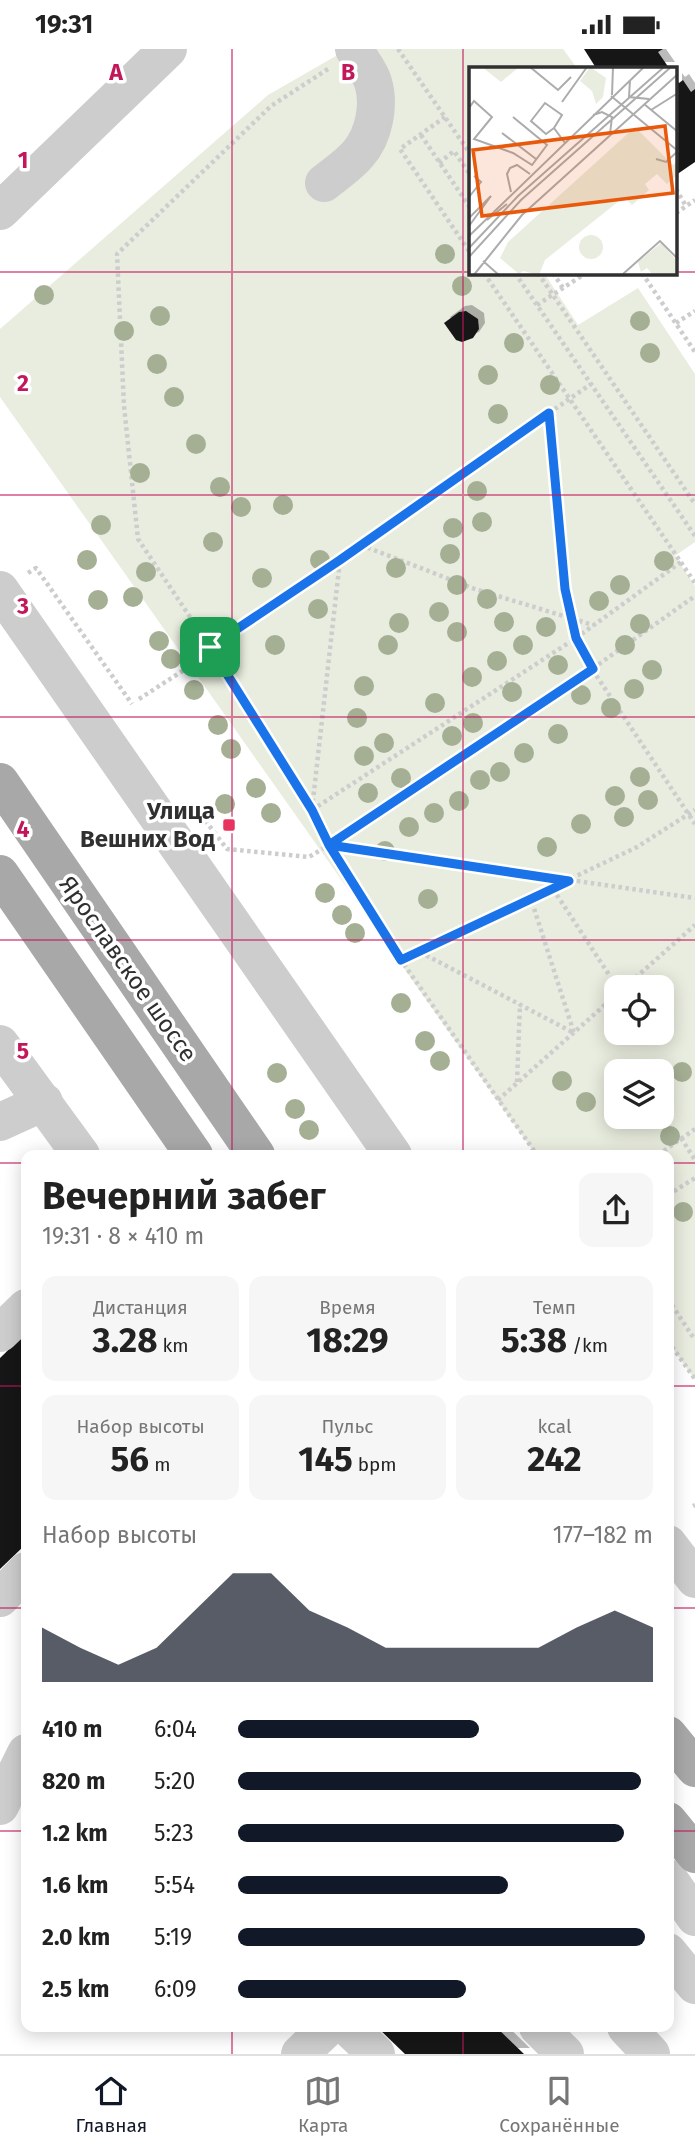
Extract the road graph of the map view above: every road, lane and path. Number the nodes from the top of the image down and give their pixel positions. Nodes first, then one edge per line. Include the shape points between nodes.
1 (168, 49) edge
2 (398, 49) edge
3 (355, 51) edge
4 (445, 117) junction
5 (421, 135) junction
6 (469, 152) edge
7 (439, 163) junction
8 (469, 173) edge
9 (324, 183) dead end
10 (678, 192) edge
11 (695, 200) edge
12 (469, 206) edge
13 (686, 206) junction
14 (0, 211) edge
15 (678, 212) edge
16 (469, 251) edge
17 (485, 275) edge
18 (516, 275) edge
19 (539, 275) edge
20 (554, 275) edge
21 (583, 275) edge
22 (643, 275) edge
23 (564, 288) junction
24 (553, 295) junction
25 (537, 305) junction
26 (695, 311) edge
27 (676, 323) junction
28 (695, 352) edge
29 (591, 384) junction
30 (569, 398) junction
31 (549, 413) junction
32 (695, 504) edge
33 (695, 536) edge
34 (361, 545) junction
35 (340, 560) junction
36 (681, 562) junction
37 (695, 583) edge
38 (16, 587) edge
39 (695, 596) edge
40 (0, 612) edge
41 (572, 620) junction
42 (594, 625) junction
43 (576, 638) junction
44 (37, 641) junction
45 (210, 647) junction
46 (593, 669) junction
47 (139, 699) dead end
48 (132, 704) dead end
49 (0, 782) edge
50 (194, 807) dead end
51 (312, 810) junction
52 (695, 810) edge
53 (688, 814) junction
54 (695, 824) edge
55 (329, 845) junction
56 (569, 881) junction
57 (8, 885) edge
58 (553, 889) junction
59 (695, 898) edge
60 (531, 899) junction
61 (695, 925) edge
62 (420, 952) junction
63 (401, 960) junction
64 (609, 975) edge
65 (639, 975) edge
66 (520, 1004) junction
67 (604, 1006) edge
68 (574, 1033) junction
69 (0, 1044) edge
70 (517, 1082) junction
71 (498, 1100) junction
72 (44, 1102) junction
73 (0, 1122) edge
74 (695, 1129) edge
75 (681, 1138) junction
76 (78, 1150) edge
77 (191, 1150) edge
78 (253, 1150) edge
79 (390, 1150) edge
80 (533, 1150) edge
81 (665, 1150) edge
82 (695, 1160) edge
83 (695, 1178) edge
84 (674, 1191) edge
85 (674, 1308) edge
86 (21, 1313) edge
87 (0, 1333) edge
88 (695, 1340) edge
89 (674, 1349) edge
90 (695, 1379) edge
91 (674, 1553) edge
92 (21, 1576) edge
93 (695, 1579) edge
94 (0, 1598) edge
95 (674, 1742) edge
96 (21, 1763) edge
97 (695, 1768) edge
98 (0, 1806) edge
99 (674, 1828) edge
100 (695, 1854) edge
101 (674, 1887) edge
102 (695, 1917) edge
103 (674, 1959) edge
104 (695, 1985) edge
105 (323, 2032) edge
106 (353, 2032) edge
107 (543, 2032) edge
108 (631, 2032) edge
109 (300, 2054) edge
110 (376, 2054) edge
111 (565, 2054) edge
112 (651, 2054) edge

1 - 14 street
2 - 4 path
3 - 9 street via 373,82 375,119 358,155
3 - 45 path via 271,106 117,254 124,406 138,539
4 - 5 path
4 - 6 path
5 - 7 path
5 - 16 path via 400,149
7 - 8 path via 454,151
7 - 12 path
10 - 13 path
11 - 13 path
13 - 15 path
17 - 30 path
18 - 25 path
19 - 24 path
20 - 23 path
21 - 23 path
22 - 27 path
23 - 24 path
24 - 25 path
24 - 32 path
25 - 29 path
26 - 27 path
27 - 28 path
29 - 30 path
29 - 33 path
30 - 31 path
30 - 36 path
31 - 34 path
31 - 41 path via 565,589
34 - 35 path
34 - 41 path
35 - 45 path
35 - 51 path
36 - 37 path
36 - 42 path
38 - 44 street
38 - 48 path via 36,568
39 - 46 path
40 - 44 street
41 - 42 path
41 - 43 path
42 - 43 path
43 - 46 path
43 - 51 path
44 - 79 street
45 - 47 path
45 - 51 path
46 - 53 path
46 - 55 path
49 - 78 main road, Ярославское шоссе
50 - 55 path via 227,849 309,857
51 - 55 path
52 - 53 path
53 - 54 path
53 - 56 path via 637,847
55 - 56 path
55 - 63 path
56 - 58 path
56 - 59 path
57 - 77 main road, Ярославское шоссе
58 - 60 path
58 - 64 path
60 - 62 path
60 - 68 path
61 - 65 path
62 - 63 path
62 - 66 path
63 - 71 path
66 - 68 path
66 - 70 path
67 - 68 path
68 - 70 path
69 - 72 street
70 - 71 path
71 - 80 path
72 - 73 street
72 - 76 street
74 - 75 path
75 - 81 path
75 - 82 path
83 - 84 path
85 - 88 path
86 - 87 street
89 - 90 path
91 - 93 street
92 - 94 street
95 - 97 main road
96 - 98 street
99 - 100 main road
101 - 102 street
103 - 104 street
105 - 109 street
106 - 110 street
107 - 111 street
108 - 112 street

